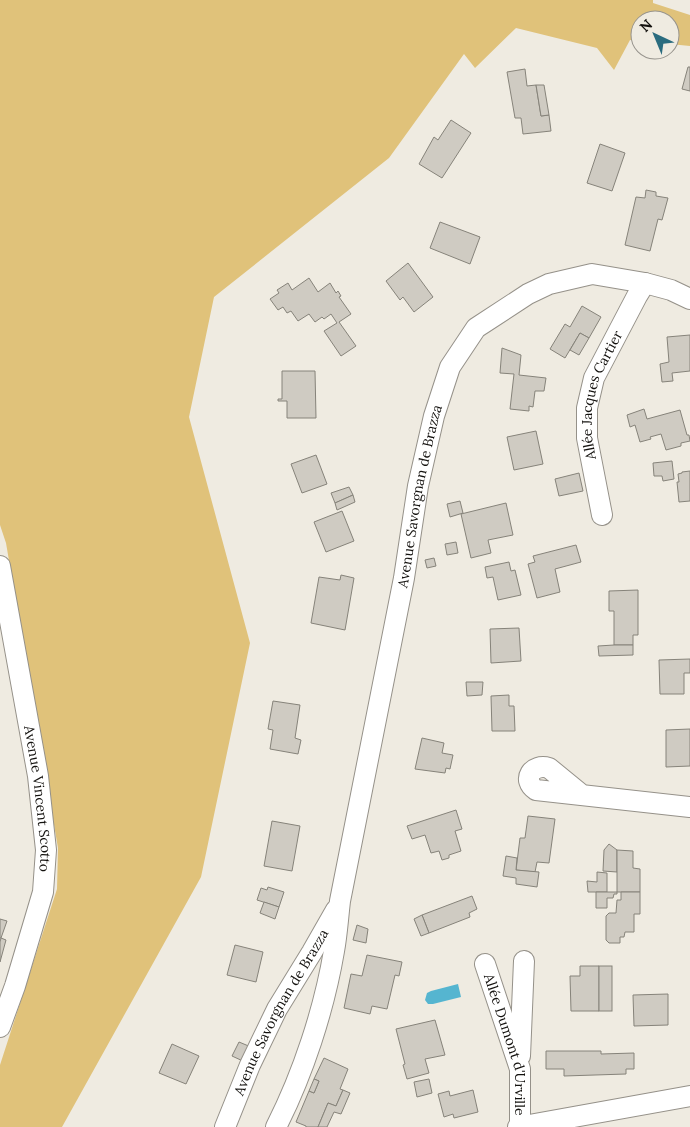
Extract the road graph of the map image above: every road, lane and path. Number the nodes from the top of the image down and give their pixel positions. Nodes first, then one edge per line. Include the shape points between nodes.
1 (645, 283) junction
2 (690, 299) edge
3 (602, 515) dead end
4 (0, 566) edge
5 (582, 795) dead end
6 (690, 808) edge
7 (340, 901) junction
8 (524, 961) dead end
9 (485, 964) dead end
10 (0, 1026) edge
11 (520, 1069) junction
12 (690, 1096) edge
13 (226, 1127) edge
14 (276, 1127) edge
15 (519, 1127) edge

1 - 2 street, Avenue Savorgnan de Brazza
1 - 3 street, Allée Jacques Cartier via 594,378 587,408 587,438
1 - 7 street, Avenue Savorgnan de Brazza via 592,274 549,284 476,328 450,367 434,416 418,486 404,578
4 - 10 street, Avenue Vincent Scotto via 38,776 46,850 43,892
5 - 6 street
7 - 13 street, Avenue Savorgnan de Brazza via 276,1010
7 - 14 street, Avenue Savorgnan de Brazza via 323,1006 296,1083
8 - 11 street
9 - 11 street, Allée Dumont d'Urville
11 - 15 street, Allée Dumont d'Urville
12 - 15 street

